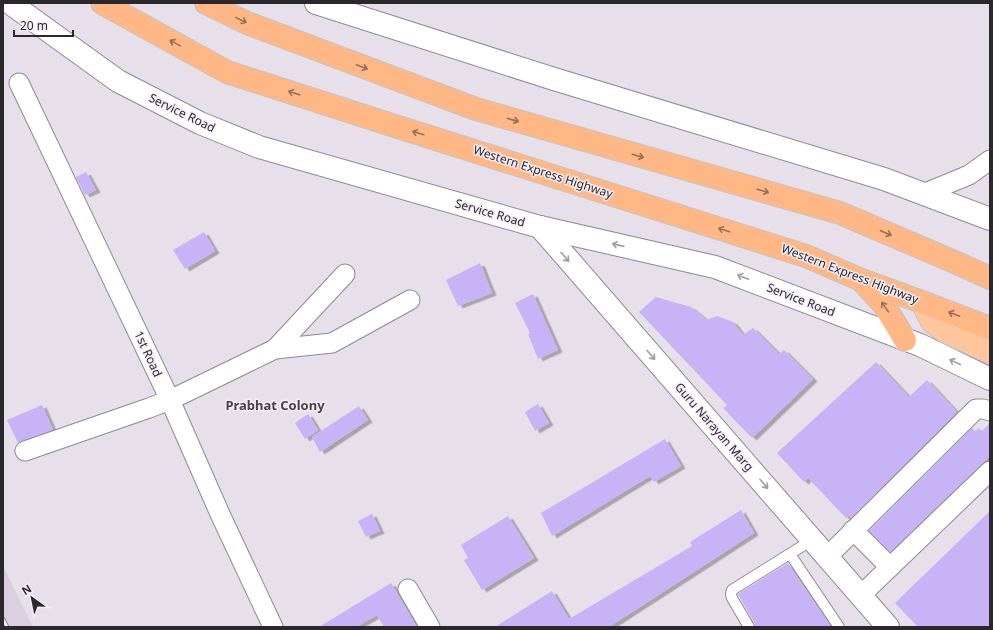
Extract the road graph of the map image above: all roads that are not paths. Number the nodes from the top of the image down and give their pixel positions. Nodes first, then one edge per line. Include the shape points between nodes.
1 (10, 3) edge
2 (102, 3) edge
3 (206, 3) edge
4 (316, 3) edge
5 (19, 83) dead end
6 (990, 160) edge
7 (923, 194) junction
8 (990, 219) edge
9 (540, 227) junction
10 (345, 274) dead end
11 (990, 278) edge
12 (859, 279) junction
13 (410, 300) dead end
14 (922, 302) junction
15 (990, 328) edge
16 (905, 340) junction
17 (275, 349) junction
18 (990, 352) edge
19 (990, 379) edge
20 (170, 400) junction
21 (990, 411) edge
22 (25, 451) dead end
23 (990, 471) edge
24 (853, 530) junction
25 (812, 540) junction
26 (790, 554) junction
27 (827, 557) junction
28 (890, 567) junction
29 (408, 589) dead end
30 (860, 596) junction
31 (273, 627) edge
32 (430, 627) edge
33 (749, 627) edge
34 (839, 627) edge
35 (888, 627) edge

1 - 9 street, Service Road via 118,81 200,124 259,147
12 -> 2 highway, Western Express Highway via 806,256 227,72
3 -> 11 highway via 247,23 476,109 840,213
4 - 7 street via 884,179
5 - 20 street, 1st Road
6 - 7 street via 969,175
7 - 8 street
16 -> 9 street, Service Road via 715,266
9 -> 25 street, Guru Narayan Marg
10 - 17 street
12 - 14 highway, Western Express Highway
16 -> 12 highway via 884,305
13 - 17 street via 332,343
15 -> 14 highway, Western Express Highway
14 - 18 highway via 932,322 946,332
19 -> 16 street, Service Road
17 - 20 street
20 - 22 street
20 - 31 street, 1st Road
21 - 24 street via 976,409
23 - 28 street
24 - 27 street
24 - 28 street
25 - 26 lane
25 - 27 street, Guru Narayan Marg
26 - 33 lane via 732,590 732,598
26 - 34 lane
27 - 30 street, Guru Narayan Marg
28 - 30 street
29 - 32 street
30 - 35 street, Guru Narayan Marg

